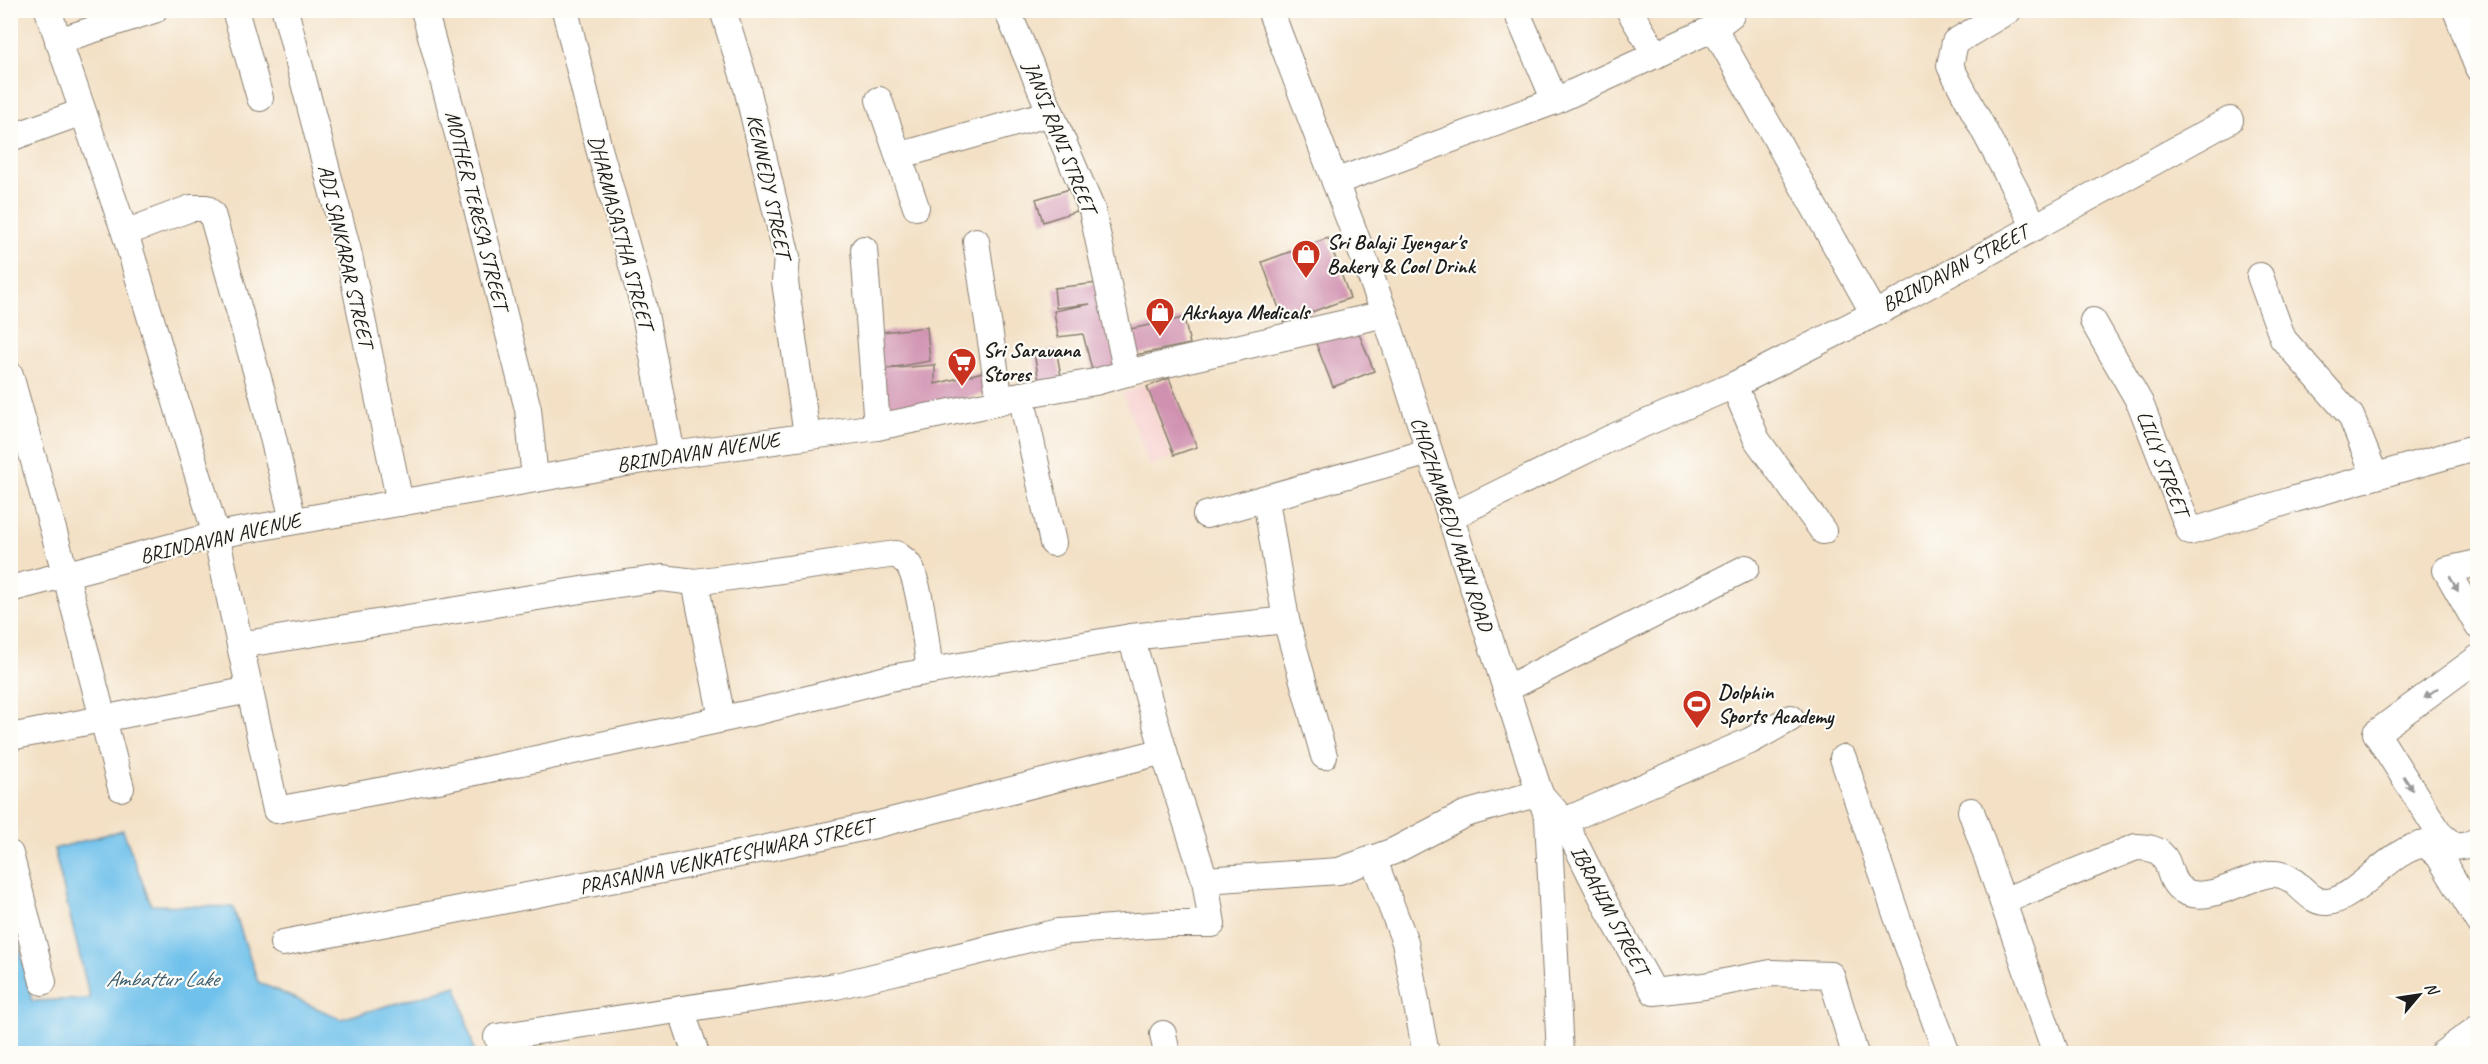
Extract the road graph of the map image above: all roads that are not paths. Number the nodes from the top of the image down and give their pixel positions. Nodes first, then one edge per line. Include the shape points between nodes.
1 (48, 10) edge
2 (154, 10) edge
3 (235, 10) edge
4 (285, 10) edge
5 (424, 10) edge
6 (565, 10) edge
7 (723, 10) edge
8 (1007, 10) edge
9 (1270, 10) edge
10 (1516, 10) edge
11 (1629, 10) edge
12 (2009, 10) edge
13 (2456, 10) edge
14 (1723, 19) edge
15 (58, 41) junction
16 (1656, 55) junction
17 (2478, 68) edge
18 (260, 98) dead end
19 (879, 100) dead end
20 (1555, 101) junction
21 (82, 112) junction
22 (1051, 113) junction
23 (2230, 120) dead end
24 (10, 138) edge
25 (898, 156) junction
26 (1335, 182) junction
27 (916, 207) dead end
28 (2035, 227) junction
29 (125, 233) junction
30 (976, 241) dead end
31 (864, 249) dead end
32 (2260, 276) dead end
33 (1873, 312) junction
34 (1384, 314) junction
35 (2093, 321) dead end
36 (1127, 373) junction
37 (10, 375) edge
38 (1734, 385) junction
39 (1011, 398) junction
40 (877, 427) junction
41 (807, 436) junction
42 (2478, 447) edge
43 (1429, 452) junction
44 (672, 455) junction
45 (2375, 476) junction
46 (536, 479) junction
47 (1266, 500) junction
48 (400, 502) junction
49 (1206, 515) dead end
50 (1450, 517) junction
51 (293, 520) junction
52 (1823, 531) dead end
53 (216, 535) junction
54 (1053, 543) dead end
55 (2478, 563) edge
56 (1746, 568) dead end
57 (66, 576) junction
58 (695, 582) junction
59 (10, 590) edge
60 (1286, 620) junction
61 (2478, 626) edge
62 (1131, 637) junction
63 (240, 645) junction
64 (2478, 657) edge
65 (930, 671) junction
66 (1506, 689) junction
67 (250, 690) junction
68 (722, 718) junction
69 (1791, 718) dead end
70 (104, 719) junction
71 (10, 737) edge
72 (1164, 750) junction
73 (1324, 756) dead end
74 (1843, 758) dead end
75 (121, 788) dead end
76 (1539, 793) junction
77 (1971, 811) dead end
78 (1564, 821) junction
79 (2478, 840) edge
80 (10, 854) edge
81 (1373, 858) junction
82 (1205, 880) junction
83 (2003, 901) junction
84 (2478, 921) edge
85 (283, 943) dead end
86 (44, 982) dead end
87 (681, 1009) junction
88 (2478, 1028) edge
89 (497, 1037) dead end
90 (696, 1053) edge
91 (1426, 1053) edge
92 (1560, 1053) edge
93 (1855, 1053) edge
94 (1947, 1053) edge
95 (2056, 1053) edge
96 (2442, 1053) edge

1 - 15 street
2 - 15 street
3 - 18 street
4 - 48 street, ADI SANKARAR STREET via 348,251
5 - 46 street, MOTHER TERESA STREET via 528,409
6 - 44 street, DHARMASASTHA STREET via 643,304
7 - 41 street, KENNEDY STREET via 747,88 787,257 787,292
8 - 22 street, JANSI RANI STREET
9 - 26 street, CHOZHAMBEDU MAIN ROAD
10 - 20 street
11 - 16 street
12 - 28 street, BRINDAVAN STREET via 1955,42 1950,66
13 - 17 street
14 - 16 street
14 - 33 street
15 - 21 street
16 - 20 street
19 - 25 street
20 - 26 street
21 - 24 street
21 - 29 street
22 - 25 street
22 - 36 street, JANSI RANI STREET via 1092,210
23 - 28 street
25 - 27 street
26 - 34 street, CHOZHAMBEDU MAIN ROAD
28 - 33 street, BRINDAVAN STREET
29 - 51 street via 191,208 206,208 212,214
29 - 53 street
30 - 39 street
31 - 40 street
32 - 45 street via 2283,339 2351,416
33 - 38 street, BRINDAVAN STREET
34 - 36 street, BRINDAVAN AVENUE
34 - 43 street, CHOZHAMBEDU MAIN ROAD
35 - 45 street, LILLY STREET via 2140,403 2190,532
36 - 39 street, BRINDAVAN AVENUE
37 - 57 street
38 - 50 street, BRINDAVAN STREET via 1611,438
38 - 52 street via 1757,440
39 - 40 street, BRINDAVAN AVENUE
39 - 54 street
40 - 41 street, BRINDAVAN AVENUE
41 - 44 street, BRINDAVAN AVENUE
42 - 45 street, LILLY STREET
43 - 47 street
43 - 50 street, CHOZHAMBEDU MAIN ROAD
44 - 46 street, BRINDAVAN AVENUE
46 - 48 street, BRINDAVAN AVENUE
47 - 49 street
47 - 60 street
48 - 51 street, BRINDAVAN AVENUE
50 - 66 street, CHOZHAMBEDU MAIN ROAD
51 - 53 street, BRINDAVAN AVENUE
53 - 57 street, BRINDAVAN AVENUE
53 - 63 street
55 -> 61 street via 2446,570
56 - 66 street
57 - 59 street, BRINDAVAN AVENUE
57 - 70 street
58 - 63 street via 662,578
58 - 65 street via 896,554 910,567
58 - 68 street
60 - 62 street
60 - 73 street
62 - 65 street
62 - 72 street
63 - 67 street
64 -> 79 street via 2376,733 2440,834 2455,847
65 - 68 street
66 - 76 street, CHOZHAMBEDU MAIN ROAD
67 - 68 street via 276,810 438,780
67 - 70 street
69 - 78 street via 1749,741
70 - 71 street
70 - 75 street
72 - 82 street
72 - 85 street, PRASANNA VENKATESHWARA STREET via 875,825
74 - 94 street
76 - 78 street, IBRAHIM STREET
76 - 81 street via 1465,814
76 - 92 street, CHOZHAMBEDU MAIN ROAD via 1548,819
77 - 83 street
78 - 93 street, IBRAHIM STREET via 1654,992 1771,973 1831,975
80 - 86 street
81 - 82 street via 1339,871
81 - 91 street via 1405,942
82 - 87 street via 1212,924 1058,932 836,986
83 - 84 street via 2126,851 2151,847 2161,853 2183,891 2210,894 2270,874 2288,876 2326,902 2347,894 2406,849 2424,844 2439,856
83 - 95 street
87 - 89 street
87 - 90 street
88 - 96 street

